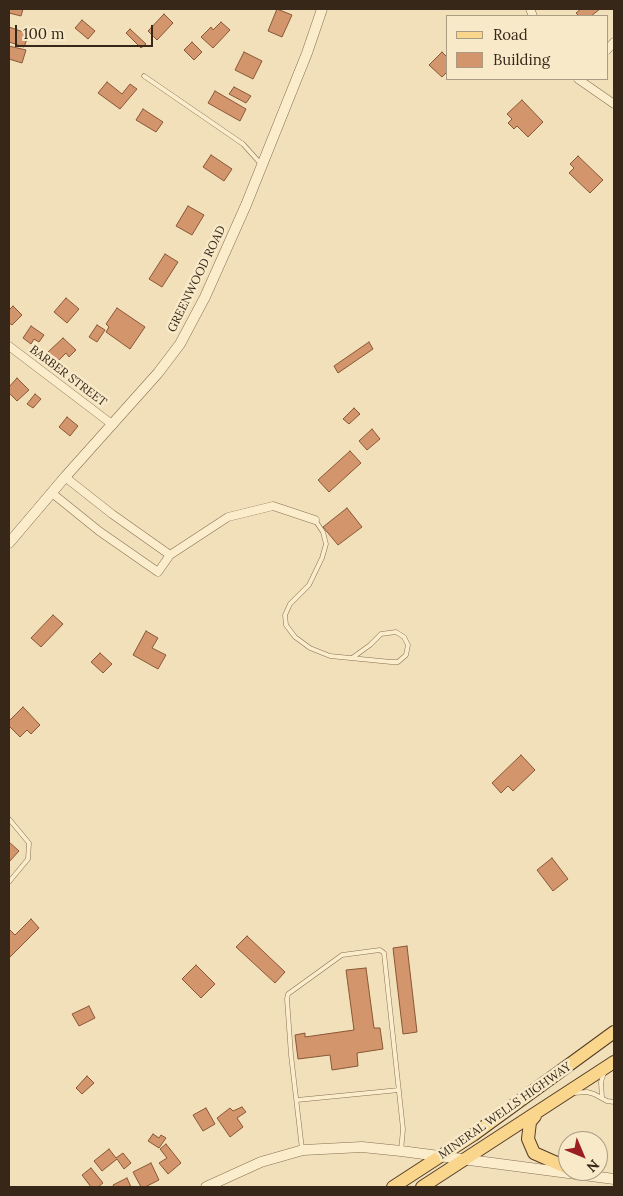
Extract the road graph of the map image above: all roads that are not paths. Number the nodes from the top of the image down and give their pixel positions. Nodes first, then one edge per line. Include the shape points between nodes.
1 (322, 9) edge
2 (144, 76) dead end
3 (579, 80) edge
4 (614, 104) edge
5 (262, 166) junction
6 (9, 346) edge
7 (113, 425) junction
8 (65, 477) junction
9 (52, 494) junction
10 (315, 520) joint
11 (9, 543) edge
12 (170, 555) junction
13 (352, 658) junction
14 (9, 819) edge
15 (9, 882) edge
16 (614, 1032) edge
17 (612, 1064) edge
18 (399, 1090) junction
19 (565, 1095) junction
20 (602, 1098) junction
21 (297, 1100) junction
22 (614, 1102) edge
23 (537, 1114) junction
24 (302, 1150) junction
25 (401, 1151) junction
26 (440, 1157) junction
27 (465, 1160) junction
28 (558, 1164) edge
29 (558, 1170) edge
30 (206, 1187) edge
31 (393, 1187) edge
32 (422, 1187) edge

1 - 5 street, GREENWOOD ROAD
2 - 5 lane via 243,144
3 - 4 street
5 - 7 street, GREENWOOD ROAD via 205,297 180,344
6 - 7 street, BARBER STREET
7 - 8 street, GREENWOOD ROAD
8 - 9 street, GREENWOOD ROAD
8 - 12 street
9 - 11 street, GREENWOOD ROAD
9 - 12 street via 158,572
10 - 12 street via 273,506 228,517
10 - 13 lane via 324,532 326,544 309,585 290,604 285,615 286,625 310,648 330,656
13 - 13 lane via 398,662 406,655 408,645 396,632 381,634
14 - 15 lane via 29,843 28,859
16 - 26 main road, MINERAL WELLS HIGHWAY
17 - 19 main road, MINERAL WELLS HIGHWAY
17 - 20 lane via 600,1082
18 - 21 lane
18 - 21 lane via 384,953 380,950 342,955 288,994
18 - 25 lane via 403,1129
19 - 20 lane via 587,1092
19 - 23 main road, MINERAL WELLS HIGHWAY
20 - 22 lane
21 - 24 lane
23 - 27 main road, MINERAL WELLS HIGHWAY
23 - 28 main road via 530,1122 530,1146 540,1157
24 - 25 street via 362,1147
24 - 30 street via 261,1162
25 - 26 street
26 - 27 street
26 - 31 main road, MINERAL WELLS HIGHWAY
27 - 29 street
27 - 32 main road, MINERAL WELLS HIGHWAY

